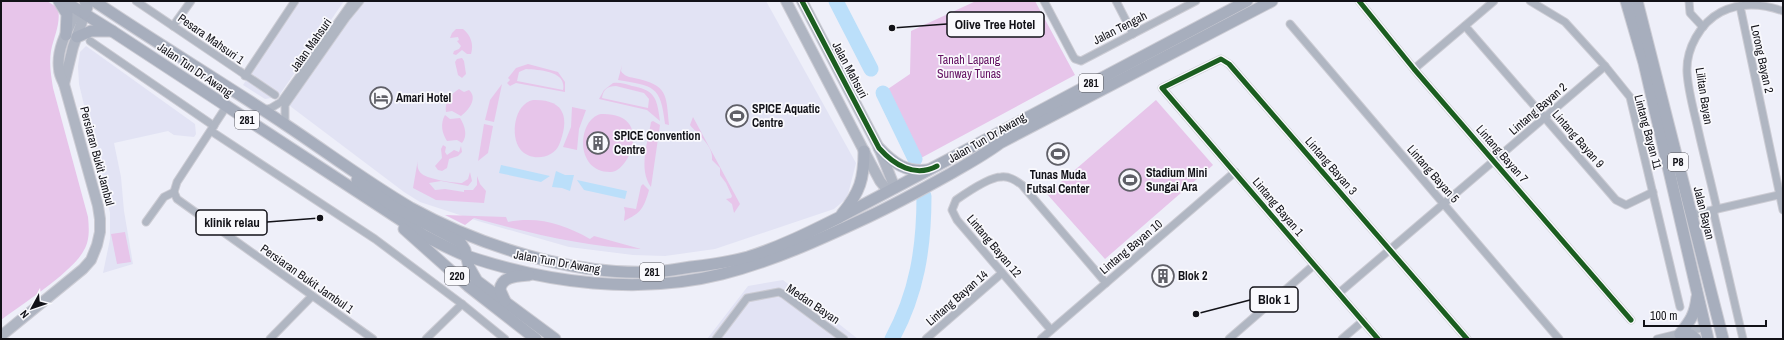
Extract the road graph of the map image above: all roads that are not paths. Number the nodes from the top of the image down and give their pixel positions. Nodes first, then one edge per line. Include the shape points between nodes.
1 (59, 1) edge
2 (64, 1) edge
3 (136, 1) edge
4 (191, 1) edge
5 (295, 1) edge
6 (352, 1) edge
7 (360, 1) edge
8 (786, 1) edge
9 (802, 1) edge
10 (1044, 1) edge
11 (1116, 1) edge
12 (1247, 1) edge
13 (1272, 1) edge
14 (1359, 1) edge
15 (1494, 1) edge
16 (1530, 1) edge
17 (1626, 1) edge
18 (1637, 1) edge
19 (1689, 1) edge
20 (1193, 2) edge
21 (86, 6) edge
22 (1740, 6) junction
23 (1783, 11) edge
24 (1290, 24) dead end
25 (174, 26) junction
26 (1466, 26) junction
27 (1703, 27) junction
28 (112, 31) junction
29 (1133, 34) junction
30 (66, 35) junction
31 (77, 37) junction
32 (90, 41) dead end
33 (1605, 66) junction
34 (1414, 68) junction
35 (245, 76) junction
36 (64, 84) junction
37 (1162, 88) joint
38 (275, 95) dead end
39 (283, 103) junction
40 (226, 107) junction
41 (262, 110) junction
42 (1545, 117) junction
43 (285, 124) junction
44 (212, 128) junction
45 (1000, 143) junction
46 (879, 148) junction
47 (864, 151) junction
48 (326, 152) junction
49 (1494, 161) junction
50 (930, 169) junction
51 (1235, 172) junction
52 (892, 191) junction
53 (174, 192) junction
54 (1652, 192) junction
55 (1781, 195) edge
56 (1444, 204) junction
57 (382, 208) junction
58 (886, 208) junction
59 (1715, 209) junction
60 (1783, 210) edge
61 (1691, 215) junction
62 (840, 217) junction
63 (146, 222) dead end
64 (1390, 250) junction
65 (466, 255) junction
66 (1314, 265) junction
67 (1002, 273) junction
68 (535, 274) junction
69 (1106, 282) junction
70 (1709, 286) junction
71 (1697, 289) junction
72 (1338, 293) junction
73 (312, 296) junction
74 (462, 304) junction
75 (510, 306) junction
76 (1680, 307) dead end
77 (1631, 320) dead end
78 (1363, 321) junction
79 (1706, 327) junction
80 (1051, 330) junction
81 (1680, 334) junction
82 (1, 336) edge
83 (270, 339) edge
84 (372, 339) edge
85 (426, 339) edge
86 (505, 339) edge
87 (536, 339) edge
88 (554, 339) edge
89 (716, 339) edge
90 (844, 339) edge
91 (926, 339) edge
92 (1041, 339) edge
93 (1229, 339) edge
94 (1342, 339) edge
95 (1378, 339) edge
96 (1467, 339) edge
97 (1559, 339) edge
98 (1657, 339) edge
99 (1696, 339) edge
100 (1708, 339) edge
101 (1719, 339) edge
102 (1723, 339) edge
103 (1743, 339) edge

1 - 30 main road via 67,14
2 - 21 main road, Jalan Tun Dr Awang / 281
3 - 25 street, Pesara Mahsuri 1
4 - 25 street
5 - 35 street
6 - 39 street, Jalan Mahsuri
7 - 39 street, Jalan Mahsuri
8 - 47 street, Jalan Mahsuri
9 - 46 street, Jalan Mahsuri
10 - 29 street, Jalan Tengah via 1075,59 1081,61
11 - 29 street
12 - 50 main road, Jalan Tun Dr Awang / 281
13 - 45 main road, Jalan Tun Dr Awang / 281
14 - 34 street, Lintang Bayan 7
15 - 26 street
16 - 33 street, Lintang Bayan 11 via 1565,22
17 - 71 main road, Jalan Bayan / P8 via 1644,63
18 - 61 main road, Jalan Bayan / P8
19 - 27 street via 1690,13
20 - 29 street, Jalan Tengah
21 - 28 main road, Jalan Tun Dr Awang / 281
21 - 30 street, Persiaran Bukit Jambul
21 - 31 street
21 - 41 main road, Jalan Tun Dr Awang / 281 via 104,8
22 - 23 street, Lilitan Bayan via 1767,5
22 - 27 street, Lilitan Bayan via 1716,15
22 - 55 street, Lorong Bayan 2
24 - 56 street, Lintang Bayan 5
25 - 35 street, Pesara Mahsuri 1
26 - 34 street
26 - 42 street, Lintang Bayan 9
27 - 59 street, Lilitan Bayan via 1690,50 1687,72
28 - 31 main road via 91,31
28 - 40 main road, Jalan Tun Dr Awang / 281
30 - 36 street, Persiaran Bukit Jambul via 59,54 59,70
31 - 36 street
32 - 44 street
33 - 42 street, Lintang Bayan 2
33 - 54 street, Lintang Bayan 11 via 1630,97
34 - 49 street, Lintang Bayan 7
35 - 38 street, Pesara Mahsuri 1
36 - 82 street, Persiaran Bukit Jambul via 98,206 100,232 97,246 83,270
37 - 51 street, Lintang Bayan 1
37 - 64 street, Lintang Bayan 3 via 1221,59 1229,64
39 - 41 street
39 - 43 street
40 - 44 street
40 - 57 main road, Jalan Tun Dr Awang / 281
41 - 43 main road, Jalan Tun Dr Awang / 281
42 - 49 street, Lintang Bayan 2
42 - 54 street, Lintang Bayan 9 via 1616,200 1626,205
43 - 48 main road, Jalan Tun Dr Awang / 281
44 - 53 street via 177,182
44 - 74 street via 375,239
45 - 52 main road via 989,146 901,193
45 - 58 main road, Jalan Tun Dr Awang / 281 via 973,161
46 - 50 main road via 889,160 898,165 921,171
46 - 52 street, Jalan Mahsuri
47 - 52 street, Jalan Mahsuri via 880,181
47 - 62 main road via 864,171 857,194
48 - 62 main road, Jalan Tun Dr Awang / 281 via 411,208 468,235 523,254 600,269 653,272 725,262 787,242
48 - 65 main road via 384,201 460,242
49 - 56 street, Lintang Bayan 2
49 - 77 street, Lintang Bayan 7
50 - 52 main road, Jalan Tun Dr Awang / 281
51 - 66 street, Lintang Bayan 1
51 - 69 street, Lintang Bayan 10
52 - 58 main road
52 - 62 main road, Jalan Tun Dr Awang / 281
53 - 63 street via 164,196
53 - 73 street, Persiaran Bukit Jambul 1 via 179,201
54 - 76 street, Lintang Bayan 11
55 - 59 street
55 - 60 street, Lorong Bayan 2
56 - 64 street, Lintang Bayan 2
56 - 97 street, Lintang Bayan 5
57 - 65 main road, Jalan Tun Dr Awang / 281 via 425,236
57 - 87 main road, 220 via 468,286
58 - 68 main road, Jalan Tun Dr Awang / 281 via 799,248 728,273 693,280 600,283
59 - 61 street
59 - 103 street, Lilitan Bayan
61 - 70 main road, Jalan Bayan / P8
64 - 72 street, Lintang Bayan 2
64 - 96 street, Lintang Bayan 3
65 - 68 main road, Jalan Tun Dr Awang / 281
65 - 75 main road, 220 via 468,267 478,281
66 - 72 street, Lintang Bayan 1
66 - 93 street
67 - 69 street, Lintang Bayan 12 via 957,220 952,210 956,200 961,196 996,178 1009,177 1022,185
67 - 80 street, Lintang Bayan 12
67 - 91 street, Lintang Bayan 14
68 - 75 main road via 515,276 502,283 500,292
69 - 80 street, Lintang Bayan 10
70 - 79 main road via 1713,320 1711,325
70 - 102 main road, Jalan Bayan / P8
71 - 79 main road, Jalan Bayan / P8
71 - 81 main road via 1695,310
72 - 78 street, Lintang Bayan 1
73 - 83 street
73 - 84 street, Persiaran Bukit Jambul 1
74 - 85 street
74 - 86 street
75 - 88 main road, 220
78 - 94 street
78 - 95 street, Lintang Bayan 1
79 - 81 street
79 - 100 main road, Jalan Bayan / P8
79 - 101 main road via 1714,329
80 - 92 street, Lintang Bayan 10
81 - 98 street
81 - 99 main road via 1691,335
89 - 90 street, Medan Bayan via 747,298 779,292

